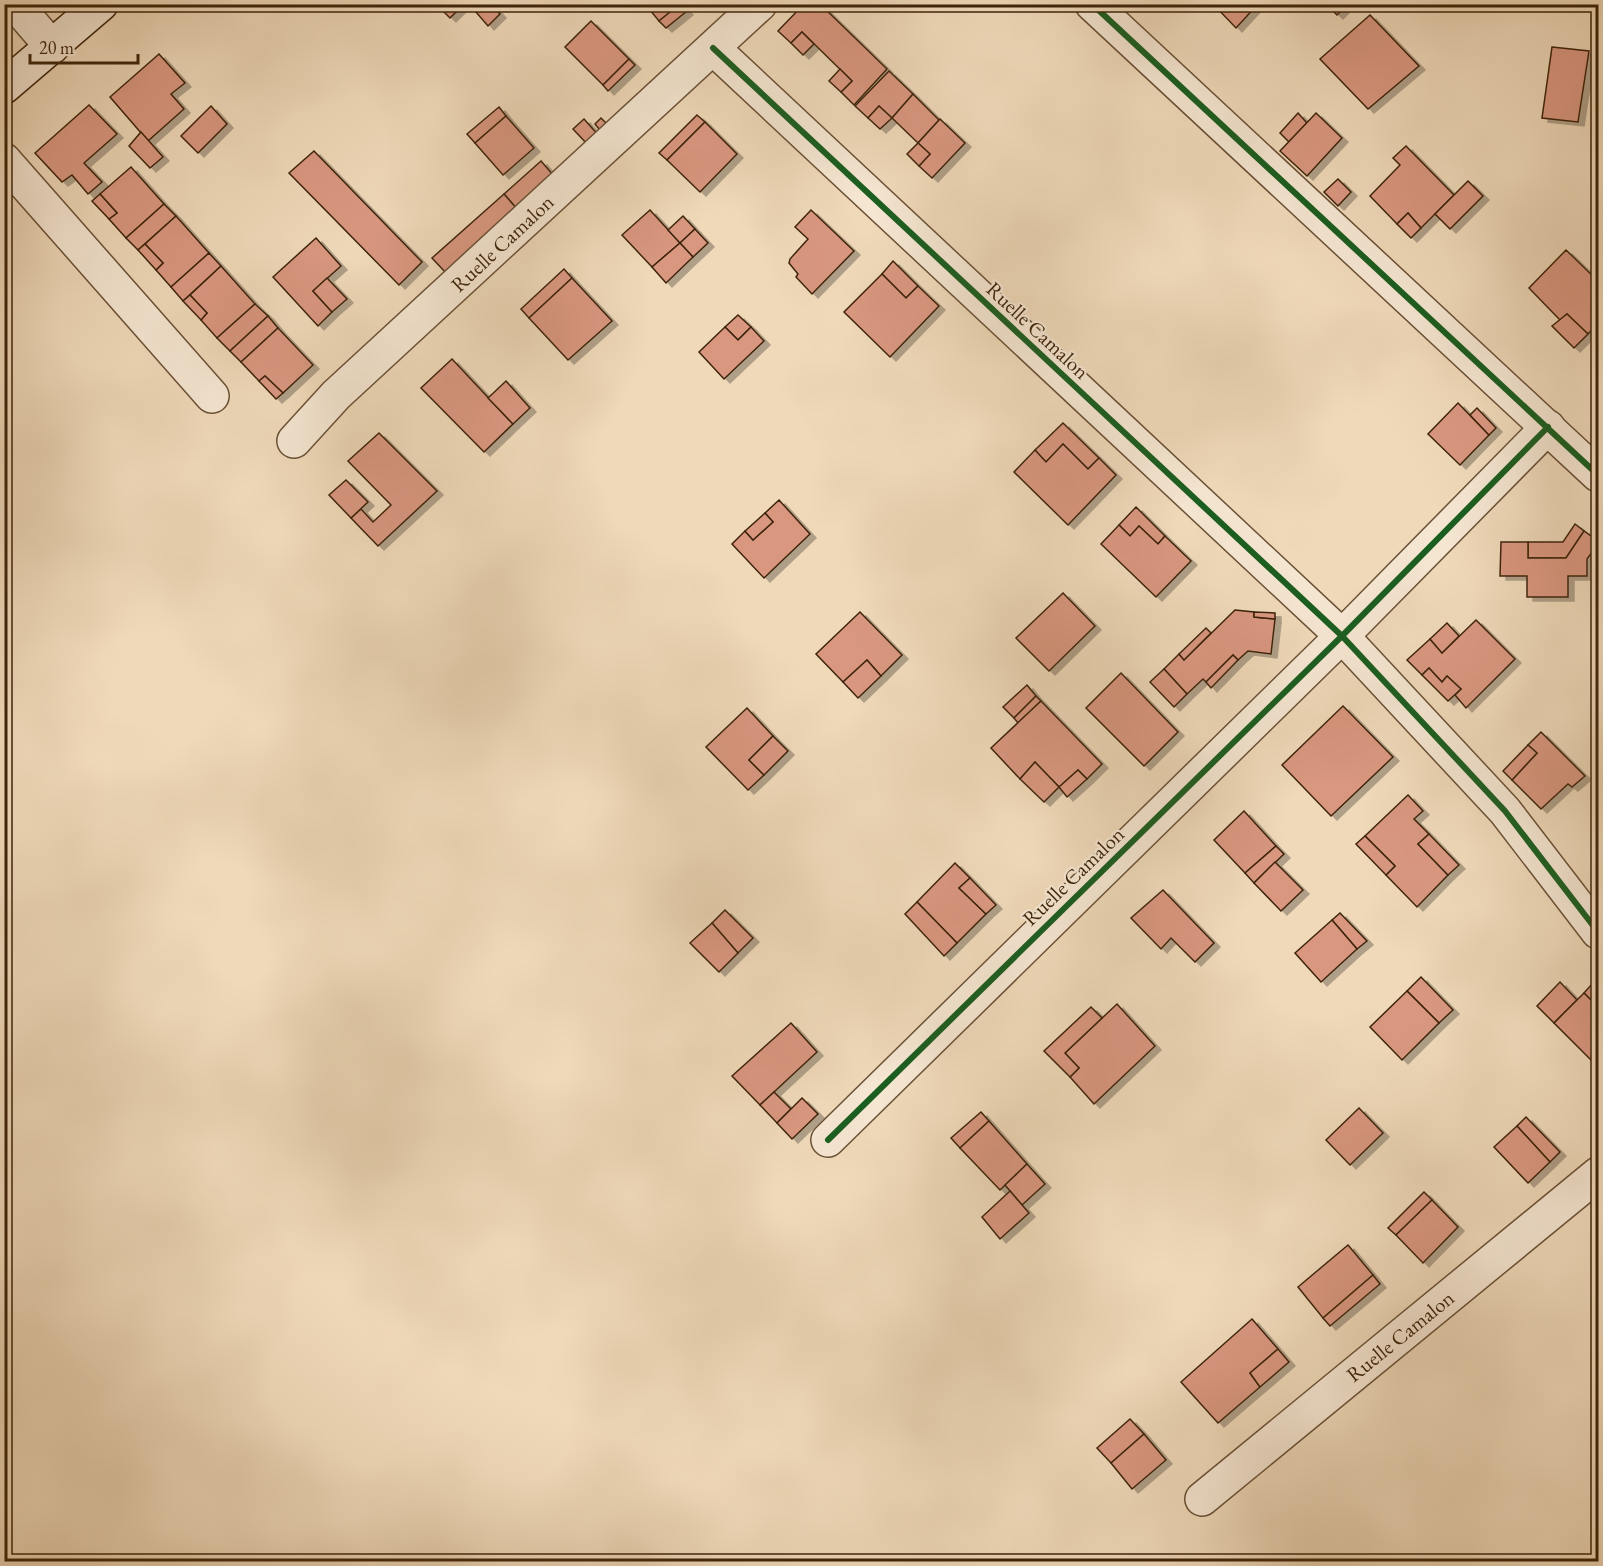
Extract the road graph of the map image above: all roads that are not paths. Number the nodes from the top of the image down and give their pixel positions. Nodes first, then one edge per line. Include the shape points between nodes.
1 (15, 4) edge
2 (101, 4) edge
3 (760, 4) edge
4 (1092, 4) edge
5 (52, 47) junction
6 (712, 48) junction
7 (4, 87) edge
8 (4, 160) edge
9 (212, 396) dead end
10 (1548, 427) junction
11 (294, 441) dead end
12 (1599, 475) edge
13 (1342, 636) junction
14 (1599, 932) edge
15 (828, 1140) dead end
16 (1599, 1174) edge
17 (1202, 1499) dead end

1 - 5 street
2 - 5 street
3 - 6 street, Ruelle Camalon
4 - 10 street
5 - 7 street
6 - 11 street, Ruelle Camalon via 336,395
6 - 13 street, Ruelle Camalon
8 - 9 street
10 - 12 street
10 - 13 street, Ruelle Camalon
13 - 14 street, Ruelle Camalon via 1505,811
13 - 15 street, Ruelle Camalon
16 - 17 street, Ruelle Camalon

